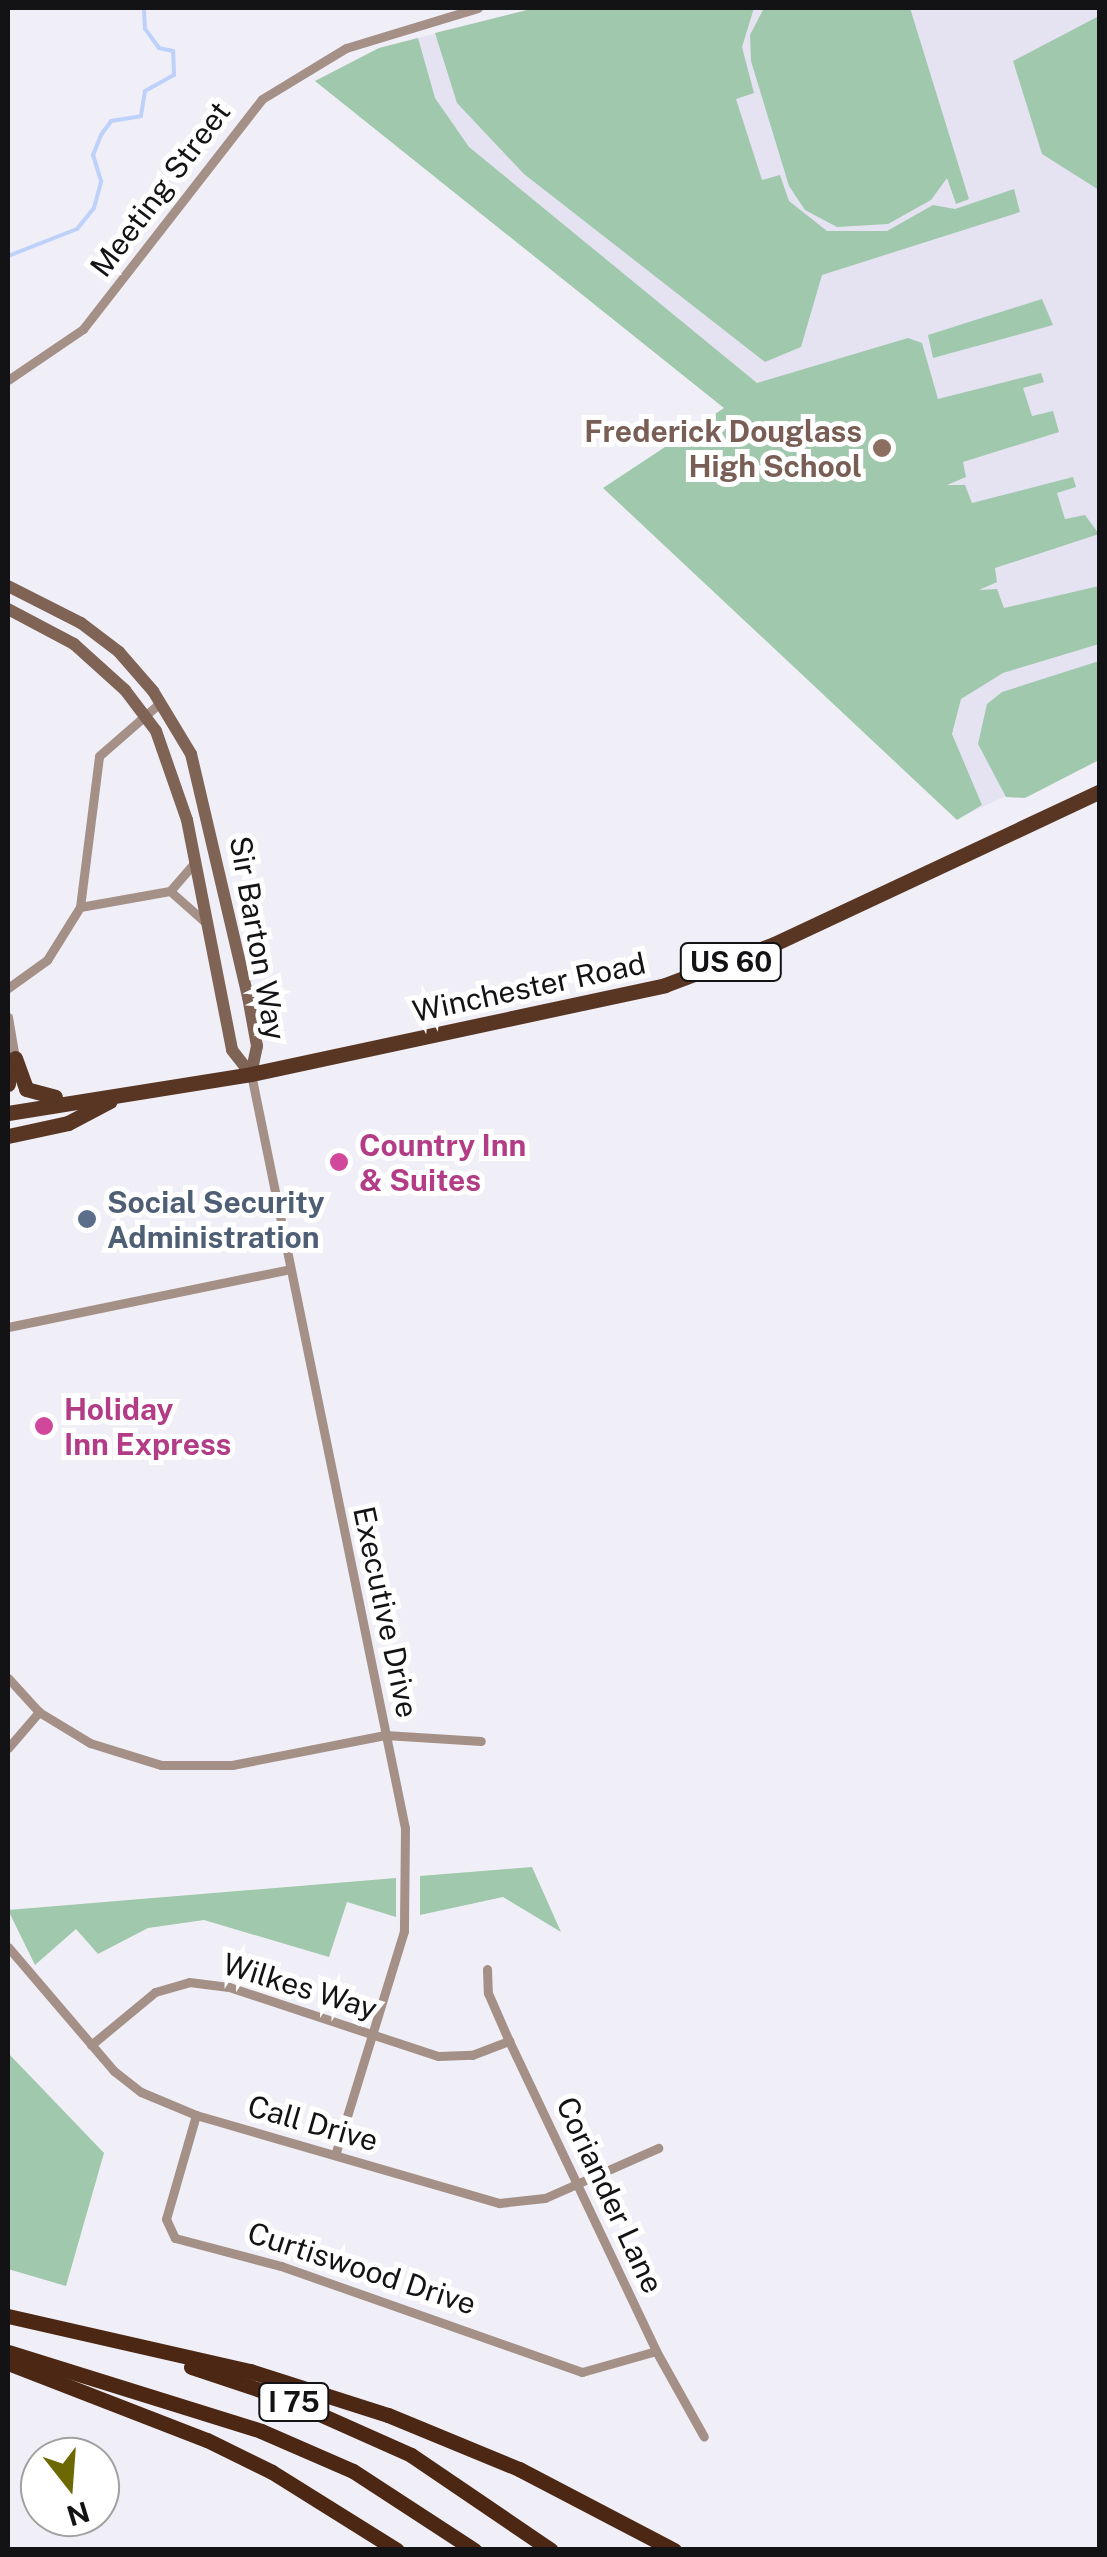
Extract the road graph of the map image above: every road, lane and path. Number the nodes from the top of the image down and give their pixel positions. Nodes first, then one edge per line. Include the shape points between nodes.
1 (478, 8) edge
2 (8, 380) edge
3 (8, 586) edge
4 (8, 609) edge
5 (161, 702) junction
6 (144, 715) junction
7 (1100, 791) edge
8 (195, 862) junction
9 (170, 891) junction
10 (80, 907) junction
11 (208, 925) junction
12 (8, 988) edge
13 (8, 1017) edge
14 (11, 1063) edge
15 (251, 1074) junction
16 (8, 1084) edge
17 (79, 1098) junction
18 (113, 1099) junction
19 (8, 1113) edge
20 (8, 1136) edge
21 (290, 1269) junction
22 (8, 1327) edge
23 (8, 1678) edge
24 (39, 1712) junction
25 (385, 1735) junction
26 (481, 1742) dead end
27 (8, 1748) edge
28 (8, 1946) edge
29 (487, 1969) dead end
30 (371, 2034) junction
31 (508, 2042) junction
32 (91, 2045) junction
33 (196, 2114) junction
34 (658, 2148) dead end
35 (335, 2155) junction
36 (579, 2184) junction
37 (8, 2317) edge
38 (656, 2351) junction
39 (8, 2352) edge
40 (8, 2363) edge
41 (704, 2437) dead end
42 (397, 2550) edge
43 (474, 2550) edge
44 (551, 2550) edge
45 (674, 2550) edge

1 - 2 street, Meeting Street via 346,48 262,99 83,330
3 - 5 main road, Sir Barton Way via 101,637
4 - 6 main road, Sir Barton Way via 74,644
5 - 6 street
5 - 15 main road, Sir Barton Way via 191,754 212,822 257,1046
6 - 8 main road, Sir Barton Way via 179,787
6 - 10 street via 94,765
7 - 15 highway, Winchester Road / US 60 via 774,944 691,976
8 - 9 street
8 - 11 main road, Sir Barton Way
9 - 10 street
9 - 11 street
10 - 12 street via 47,960
11 - 15 main road, Sir Barton Way via 232,1050
13 - 14 street
14 - 16 highway
14 - 17 highway via 34,1094
15 - 18 highway, Winchester Road / US 60
15 - 21 street, Executive Drive
17 - 18 highway, Winchester Road / US 60
17 - 19 highway, Winchester Road / US 60
18 - 20 highway, Winchester Road / US 60 via 68,1122
21 - 22 street
21 - 25 street, Executive Drive
23 - 24 street
24 - 25 street via 122,1756 180,1766 232,1765
24 - 27 street
25 - 26 street
25 - 30 street, Executive Drive via 405,1828 406,1903 398,1957
28 - 32 street, Call Drive
29 - 31 street, Coriander Lane via 488,1992
30 - 31 street, Wilkes Way via 453,2057
30 - 32 street, Wilkes Way via 229,1987 189,1982 155,1992
30 - 35 street, Executive Drive
31 - 36 street, Coriander Lane
32 - 33 street, Call Drive via 142,2092
33 - 35 street, Call Drive
33 - 38 street, Curtiswood Drive via 166,2218 175,2238 281,2266 582,2372
34 - 36 street, Call Drive
35 - 36 street, Call Drive via 499,2204 524,2204
36 - 38 street, Coriander Lane
37 - 44 highway, I 75 via 204,2371 353,2426 472,2492
37 - 45 highway via 250,2371 388,2415 519,2469
38 - 41 street, Coriander Lane
39 - 43 highway, I 75 via 261,2431 352,2471
40 - 42 highway via 223,2448

